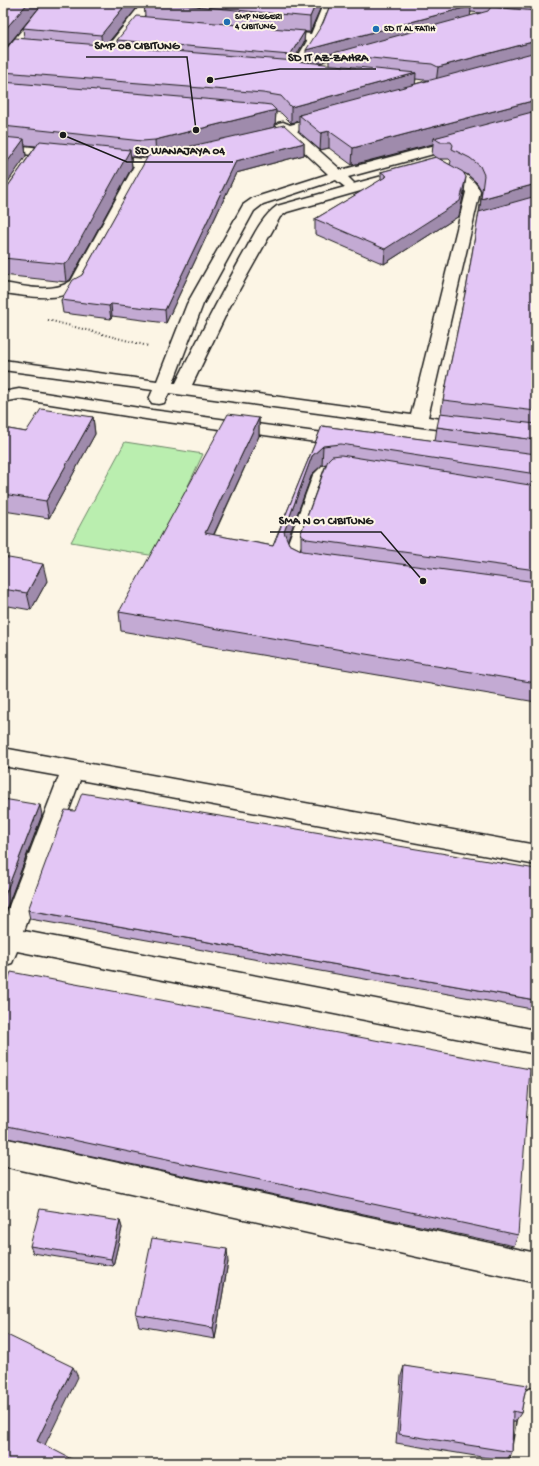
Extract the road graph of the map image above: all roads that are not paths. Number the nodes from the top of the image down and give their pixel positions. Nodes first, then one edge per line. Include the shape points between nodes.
1 (50, 3) edge
2 (148, 3) edge
3 (309, 3) edge
4 (329, 4) edge
5 (375, 9) edge
6 (133, 21) junction
7 (148, 23) edge
8 (267, 33) edge
9 (315, 38) junction
10 (14, 48) junction
11 (29, 50) edge
12 (90, 55) edge
13 (106, 56) junction
14 (122, 57) edge
15 (3, 61) edge
16 (279, 71) edge
17 (339, 116) edge
18 (276, 117) edge
19 (287, 130) junction
20 (478, 137) edge
21 (248, 140) edge
22 (3, 148) edge
23 (38, 152) junction
24 (419, 154) junction
25 (187, 155) edge
26 (76, 156) edge
27 (91, 157) edge
28 (452, 160) edge
29 (143, 163) junction
30 (30, 164) edge
31 (437, 164) junction
32 (338, 175) junction
33 (353, 189) junction
34 (239, 222) junction
35 (267, 225) junction
36 (3, 288) edge
37 (195, 304) junction
38 (221, 308) junction
39 (3, 365) edge
40 (162, 386) junction
41 (181, 390) junction
42 (3, 397) edge
43 (152, 415) junction
44 (418, 422) junction
45 (481, 429) edge
46 (364, 443) edge
47 (355, 471) edge
48 (319, 565) edge
49 (3, 757) edge
50 (73, 769) junction
51 (536, 855) edge
52 (6, 947) edge
53 (536, 1042) edge
54 (3, 1152) edge
55 (536, 1268) edge
56 (536, 1402) edge
57 (526, 1463) edge

1 - 10 street
2 - 6 street
3 - 4 street
4 - 5 street
4 - 9 street
6 - 7 street
6 - 13 street
8 - 9 street
9 - 16 street via 303,73
10 - 11 street
10 - 15 street
12 - 13 street
13 - 14 street
17 - 19 street
18 - 19 street
19 - 21 street
19 - 32 street
20 - 24 street
22 - 23 street
23 - 26 street
23 - 30 street
24 - 31 street
24 - 32 street
25 - 29 street
27 - 29 street
28 - 31 street
29 - 36 street via 74,287 55,294
31 - 33 street
31 - 44 street via 472,188 472,225
32 - 33 street
32 - 34 street via 258,201 248,208
33 - 35 street via 282,209
34 - 35 street
34 - 37 street
35 - 38 street
37 - 38 street
37 - 40 street
38 - 41 street
39 - 40 street
40 - 41 street
40 - 43 street
41 - 44 street
42 - 43 street via 19,394
43 - 46 street
44 - 45 street
47 - 48 lane via 327,469 320,475 292,550 294,558 303,563
49 - 50 street
50 - 51 street
50 - 52 street
52 - 53 street
54 - 55 street
56 - 57 street

